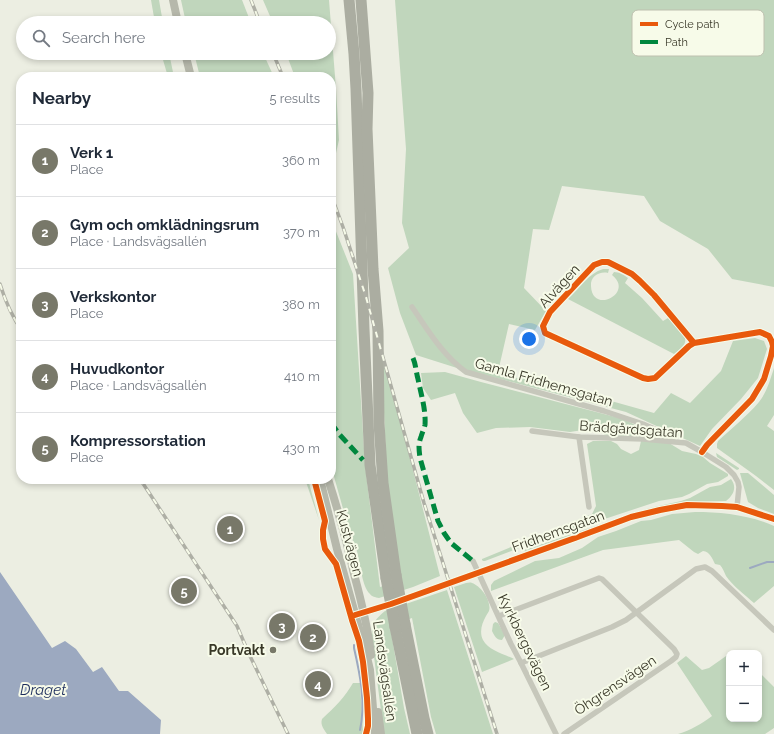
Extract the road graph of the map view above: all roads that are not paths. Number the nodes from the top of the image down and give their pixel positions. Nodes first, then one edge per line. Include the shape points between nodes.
1 (173, 0) edge
2 (349, 0) edge
3 (361, 0) edge
4 (176, 16) edge
5 (187, 60) edge
6 (190, 72) edge
7 (412, 307) dead end
8 (694, 344) junction
9 (532, 430) dead end
10 (579, 437) junction
11 (673, 437) dead end
12 (702, 452) junction
13 (321, 484) edge
14 (329, 484) edge
15 (589, 507) dead end
16 (737, 507) junction
17 (774, 519) edge
18 (473, 561) dead end
19 (478, 573) junction
20 (391, 577) junction
21 (363, 612) junction
22 (636, 612) junction
23 (355, 615) junction
24 (499, 616) junction
25 (400, 625) junction
26 (774, 630) edge
27 (521, 663) junction
28 (375, 734) edge
29 (381, 734) edge
30 (417, 734) edge
31 (428, 734) edge
32 (556, 734) edge
33 (564, 734) edge

1 - 4 main road
2 - 20 highway via 356,89 370,465
3 - 20 highway via 368,93 373,269 378,332 379,423
5 - 6 main road
7 - 11 street, Gamla Fridhemsgatan via 445,353 466,372 604,411
8 - 8 street, Alvägen via 640,281 608,262 594,265 550,312 543,326 545,334 648,379 655,378
8 - 12 street, Alvägen via 760,332 769,336 773,346 764,379 752,399
9 - 10 street, Brädgårdsgatan
10 - 12 street, Brädgårdsgatan via 686,443
10 - 15 street
12 - 16 street, Brädgårdsgatan via 726,467 736,477 739,487
13 - 23 main road, Kustvägen
14 - 21 main road, Kustvägen
16 - 17 street, Fridhemsgatan
16 - 19 street, Fridhemsgatan via 687,505 631,517
18 - 19 street, Kyrkbergsvägen
19 - 21 street, Fridhemsgatan
19 - 24 street, Kyrkbergsvägen
20 - 25 highway, bridge
21 - 23 street, Fridhemsgatan
21 - 29 main road, Landsvägsallén
22 - 24 street via 599,578
22 - 26 street via 696,569 705,567
22 - 27 street via 612,627
22 - 33 street, Öhgrensvägen via 674,649 676,658
23 - 28 main road, Landsvägsallén via 370,670
24 - 27 street, Kyrkbergsvägen
25 - 30 highway
25 - 31 highway
27 - 32 street, Kyrkbergsvägen

